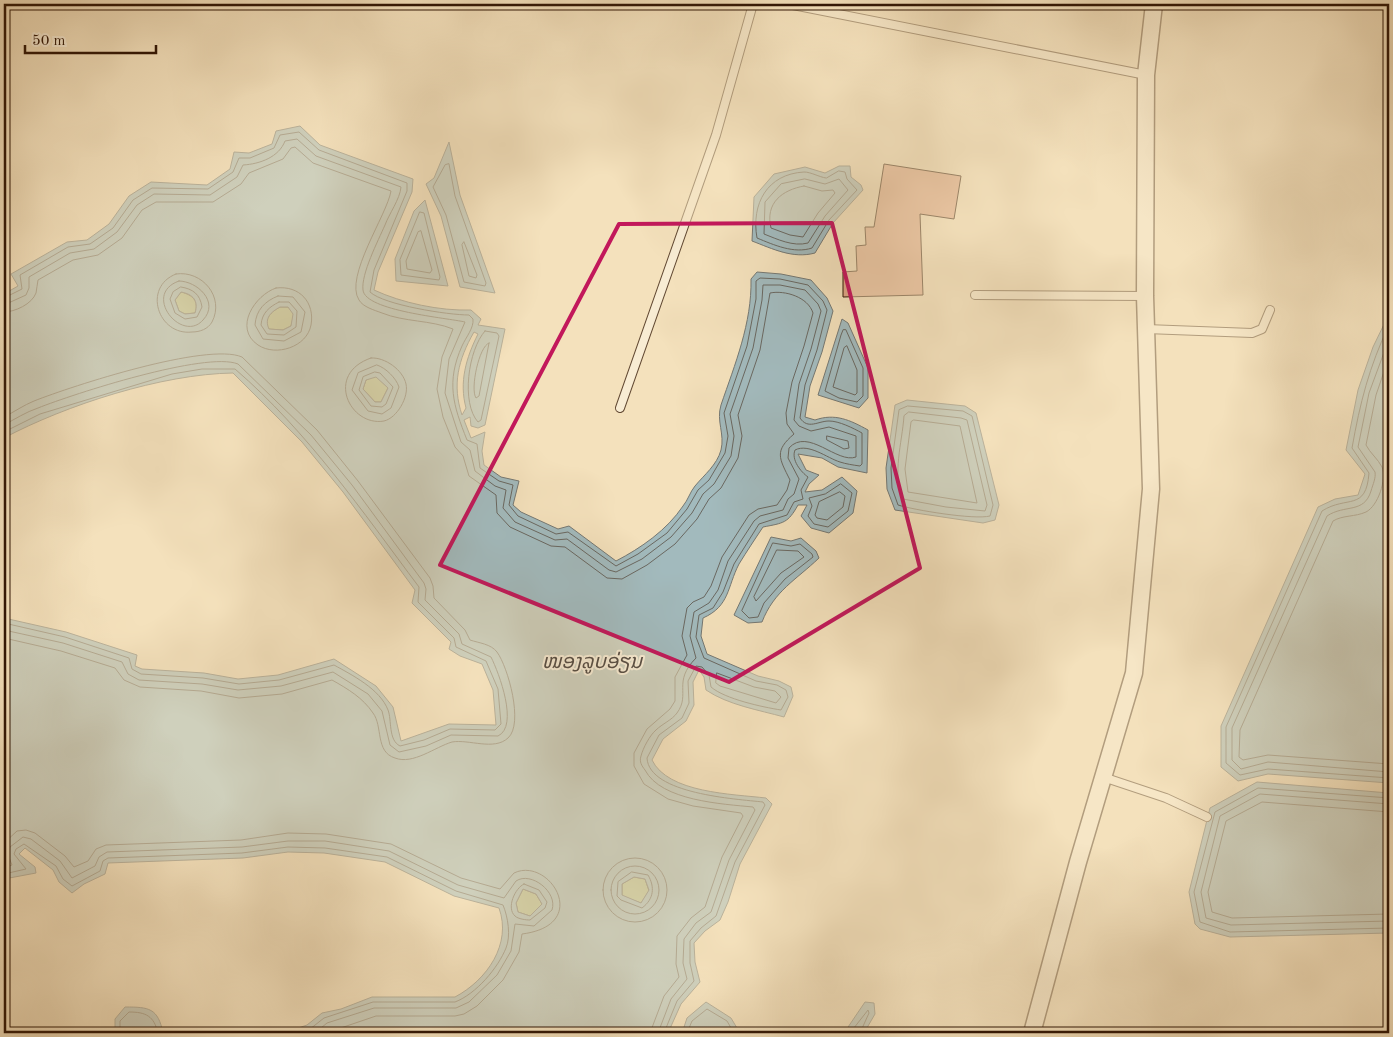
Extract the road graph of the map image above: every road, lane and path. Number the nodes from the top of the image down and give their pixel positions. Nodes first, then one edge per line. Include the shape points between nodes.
1 (753, 4) edge
2 (788, 4) edge
3 (1154, 4) edge
4 (1146, 75) junction
5 (975, 295) dead end
6 (1145, 296) junction
7 (1270, 310) dead end
8 (1146, 329) junction
9 (620, 408) dead end
10 (1103, 776) junction
11 (1207, 817) dead end
12 (1032, 1033) edge

1 - 9 lane via 716,135
2 - 4 lane
3 - 4 street
4 - 6 street
5 - 6 lane
6 - 8 street
7 - 8 lane via 1262,329 1252,333
8 - 10 street via 1151,489 1136,653 1134,673
10 - 11 lane via 1166,798
10 - 12 street

